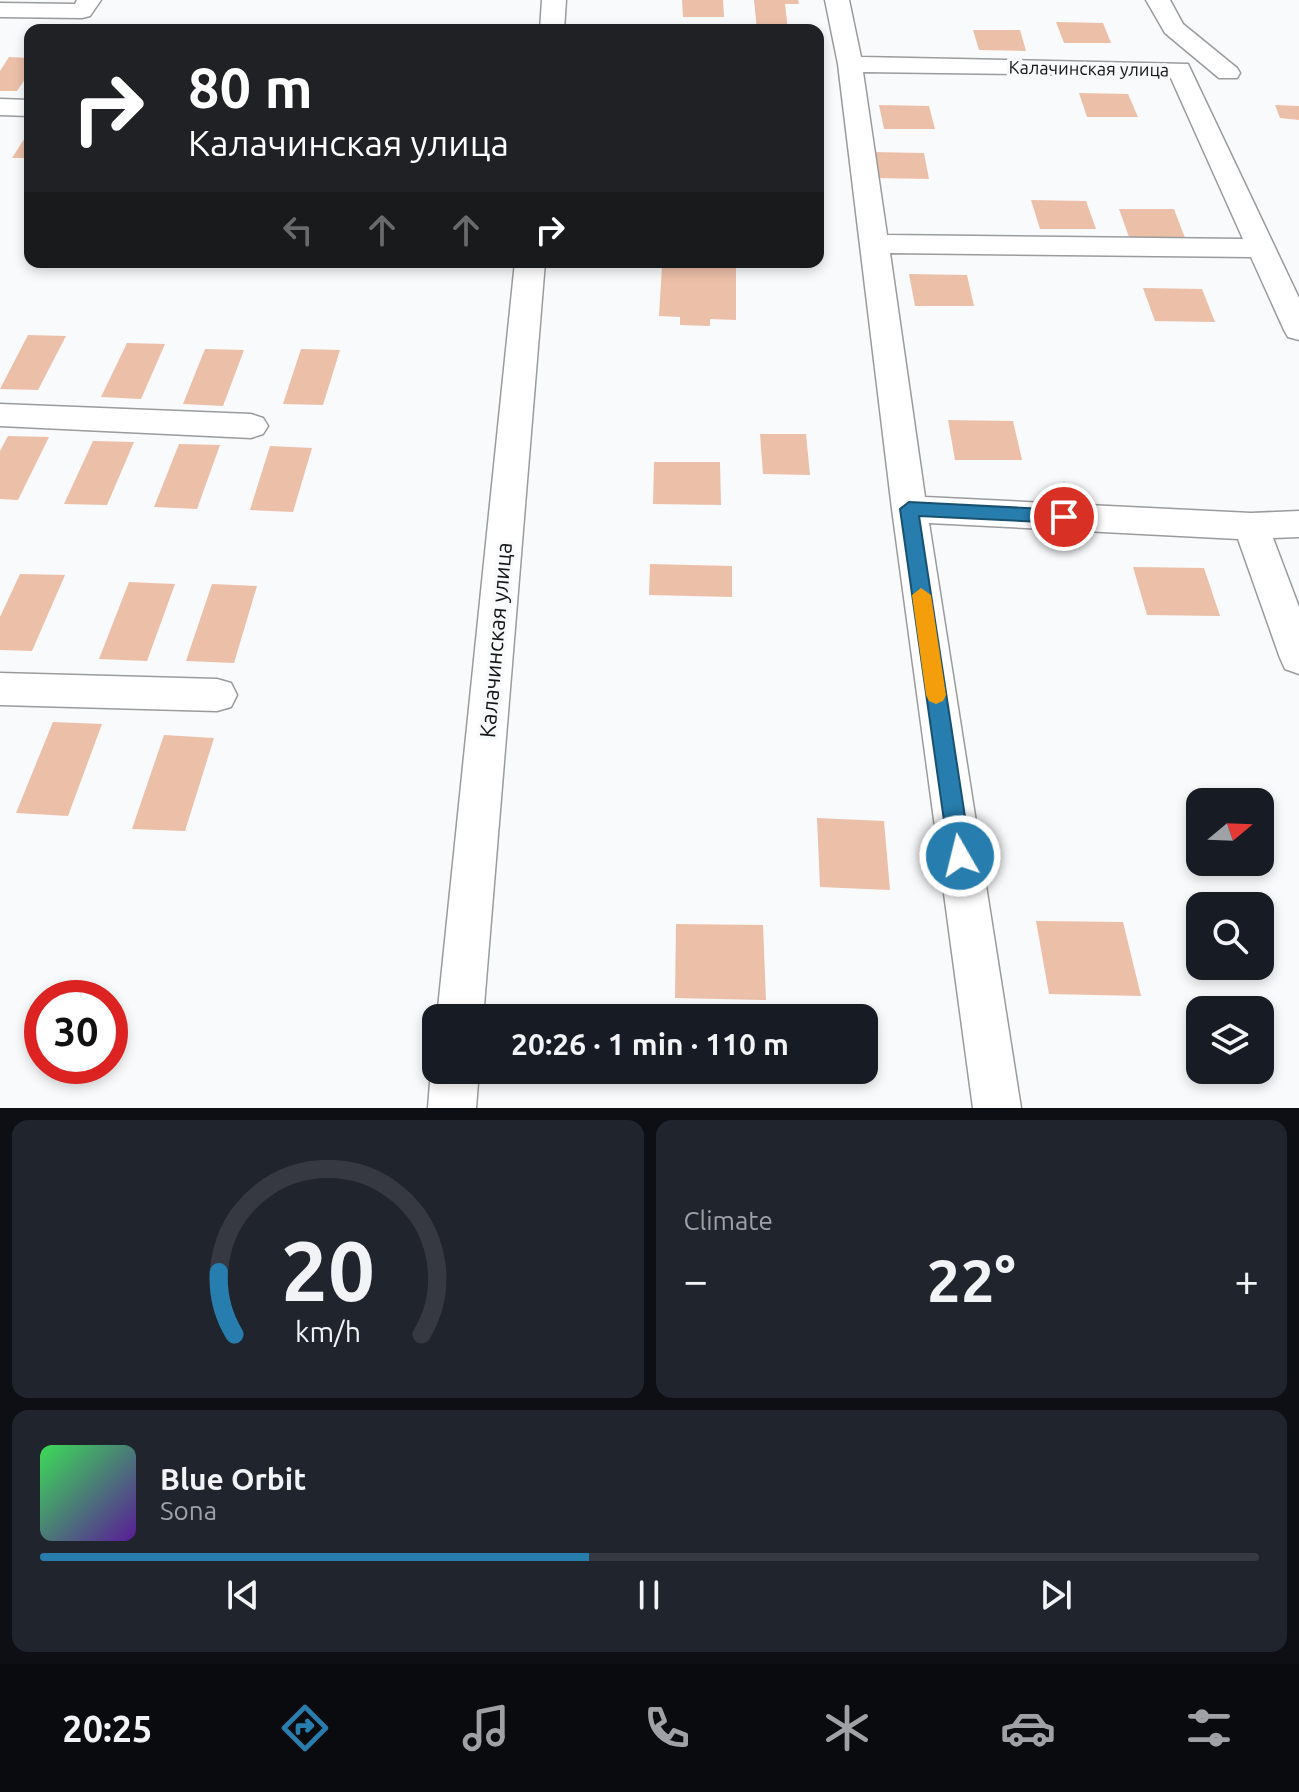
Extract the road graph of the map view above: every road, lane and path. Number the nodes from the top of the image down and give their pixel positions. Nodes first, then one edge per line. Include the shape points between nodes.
1 (89, 0) edge
2 (554, 0) edge
3 (837, 0) edge
4 (1158, 0) edge
5 (5, 6) edge
6 (552, 24) edge
7 (1173, 28) junction
8 (850, 64) junction
9 (1179, 69) junction
10 (1228, 73) dead end
11 (0, 107) edge
12 (24, 108) edge
13 (872, 244) junction
14 (1261, 248) junction
15 (529, 268) edge
16 (1299, 330) edge
17 (0, 415) edge
18 (251, 426) dead end
19 (909, 509) junction
20 (1299, 524) edge
21 (1251, 526) junction
22 (1299, 658) edge
23 (0, 689) edge
24 (217, 695) dead end
25 (461, 1004) edge
26 (454, 1084) edge
27 (452, 1108) edge
28 (997, 1108) edge

1 - 5 street via 82,11
2 - 6 street
3 - 8 street
4 - 7 street
7 - 9 street
7 - 10 street
8 - 9 street, Калачинская улица
8 - 13 street
9 - 14 street, Калачинская улица
11 - 12 street
13 - 14 street
13 - 19 street
14 - 16 street, Калачинская улица
15 - 25 street, Калачинская улица
17 - 18 street
19 - 21 street
19 - 28 street
20 - 21 street
21 - 22 street
23 - 24 street
26 - 27 street

